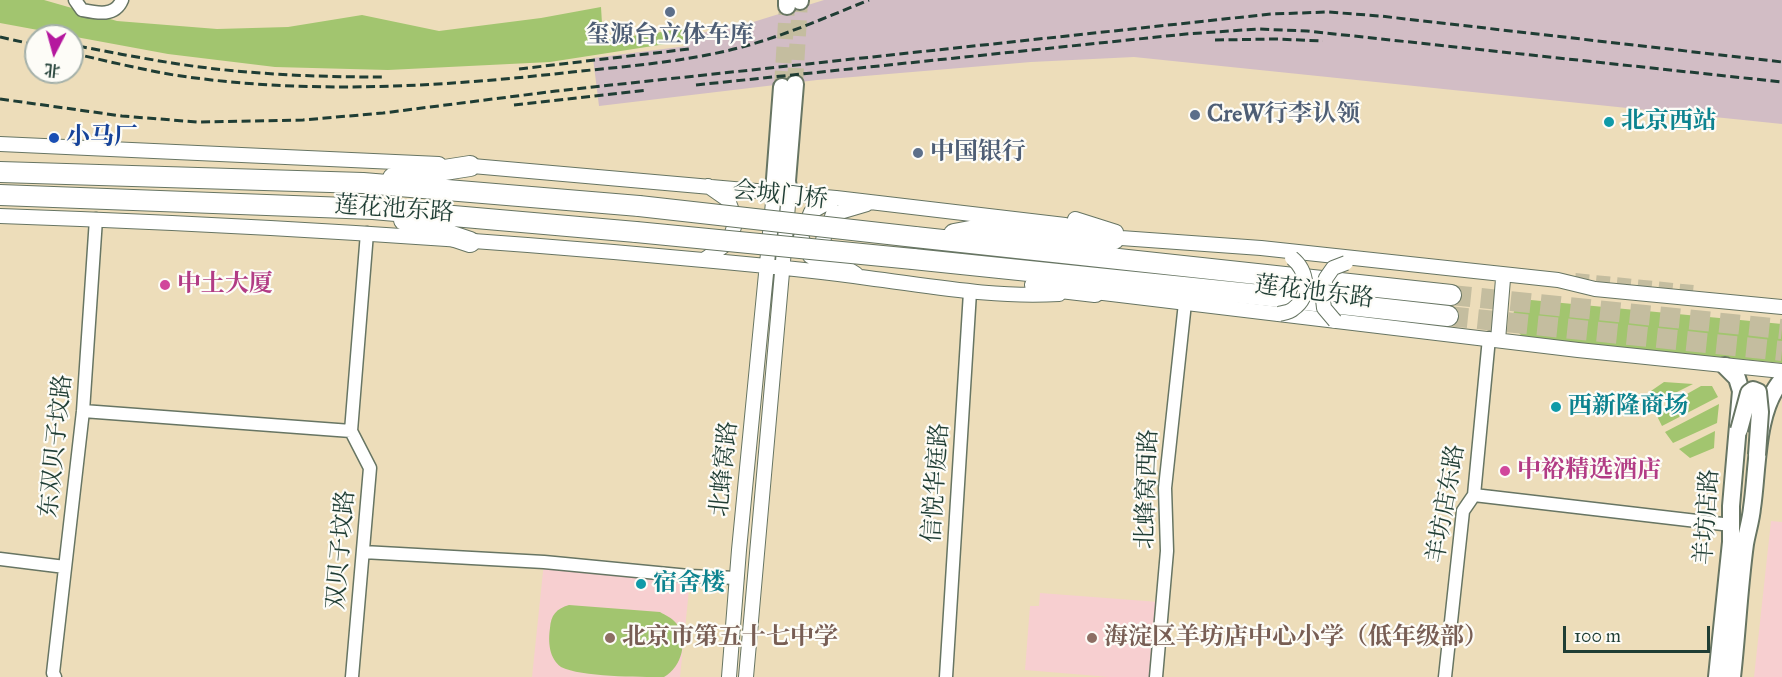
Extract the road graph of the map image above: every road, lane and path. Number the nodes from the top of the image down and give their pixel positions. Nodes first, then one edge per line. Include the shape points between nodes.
1 (75, 0) edge
2 (122, 0) edge
3 (788, 86) tunnel mouth
4 (0, 144) edge
5 (470, 166) junction
6 (0, 172) edge
7 (363, 183) junction
8 (706, 185) junction
9 (782, 193) junction
10 (0, 195) edge
11 (836, 198) junction
12 (871, 202) junction
13 (639, 206) joint
14 (373, 209) junction
15 (0, 216) edge
16 (96, 219) junction
17 (1026, 220) junction
18 (636, 232) joint
19 (367, 233) junction
20 (1151, 236) dead end
21 (923, 237) junction
22 (1114, 239) junction
23 (470, 242) junction
24 (1166, 243) junction
25 (1292, 258) junction
26 (704, 260) junction
27 (922, 260) junction
28 (1346, 263) junction
29 (768, 267) junction
30 (782, 268) junction
31 (839, 274) junction
32 (860, 277) junction
33 (1503, 279) junction
34 (1595, 289) junction
35 (970, 292) junction
36 (1095, 292) junction
37 (1451, 296) tunnel mouth
38 (1185, 303) junction
39 (1782, 307) edge
40 (1279, 314) junction
41 (1448, 316) tunnel mouth
42 (1335, 321) junction
43 (1493, 339) junction
44 (1729, 370) junction
45 (1782, 371) edge
46 (1782, 380) edge
47 (82, 411) junction
48 (1739, 430) junction
49 (351, 431) junction
50 (1757, 455) junction
51 (1474, 495) junction
52 (1731, 525) junction
53 (363, 552) junction
54 (0, 559) edge
55 (65, 567) junction
56 (737, 578) junction
57 (55, 677) edge
58 (352, 677) edge
59 (729, 677) edge
60 (746, 677) edge
61 (946, 677) edge
62 (1156, 677) edge
63 (1445, 677) edge
64 (1717, 677) edge
65 (1732, 677) edge

1 - 2 street via 82,10 110,12 118,9
3 - 9 main road via 787,182
4 - 5 street, 莲花池东路
5 - 7 highway
5 - 8 street, 莲花池东路
6 - 7 highway, 莲花池东路
7 - 13 highway, 莲花池东路
8 - 9 street, 莲花池东路
8 - 26 street via 728,201 736,221 729,242
9 - 11 street, 莲花池东路
9 - 29 street, 北蜂窝路
9 - 30 street, 北蜂窝路
10 - 14 highway, 莲花池东路
11 - 12 street, 莲花池东路
11 - 31 street via 811,212 801,237 810,256
12 - 17 street, 莲花池东路
12 - 32 street via 833,214 823,240 832,259
13 - 21 highway, 会城门桥, bridge
14 - 18 highway, 莲花池东路
14 - 23 highway
15 - 16 street, 莲花池东路
16 - 19 street, 莲花池东路
16 - 47 street, 东双贝子坟路
17 - 20 street via 1038,214 1067,217 1108,231
17 - 22 street, 莲花池东路 via 1065,225
18 - 27 highway, 会城门桥, bridge
19 - 23 street, 莲花池东路
19 - 49 street
21 - 22 highway via 986,228
21 - 37 highway, 莲花池东路
22 - 24 street, 莲花池东路
23 - 26 street, 莲花池东路
24 - 25 street, 莲花池东路 via 1175,248
24 - 34 street, 莲花池东路 via 1261,248 1499,273
25 - 28 street, 莲花池东路
25 - 40 street, bridge via 1304,273 1305,290 1293,310
26 - 29 street, 莲花池东路
27 - 36 highway via 975,277
27 - 41 highway, 莲花池东路
28 - 33 street, 莲花池东路
28 - 42 street, bridge via 1333,268 1322,291 1324,308
29 - 30 street, 莲花池东路
29 - 56 street, 北蜂窝路
30 - 31 street, 莲花池东路
30 - 60 street, 北蜂窝路
31 - 32 street, 莲花池东路
32 - 35 street, 莲花池东路
33 - 34 street, 莲花池东路
33 - 43 street
34 - 39 street, 莲花池东路
35 - 36 street, 莲花池东路 via 1031,296
35 - 61 street, 信悦华庭路
36 - 38 street, 莲花池东路
38 - 40 street, 莲花池东路
38 - 62 street, 北蜂窝西路 via 1165,488 1167,551
40 - 42 street, 莲花池东路
42 - 43 street, 莲花池东路
43 - 44 street, 莲花池东路
43 - 51 street, 羊坊店东路
44 - 45 street, 莲花池东路
44 - 48 main road, 羊坊店路, bridge via 1741,391
46 - 50 main road, 羊坊店路, bridge via 1769,402
47 - 49 street
47 - 55 street, 东双贝子坟路
48 - 50 main road, bridge via 1749,393 1758,392
48 - 52 main road, 羊坊店路
49 - 53 street, 双贝子坟路 via 369,468
50 - 65 main road, 羊坊店路
51 - 52 street
51 - 63 street, 羊坊店东路 via 1463,511
52 - 64 main road, 羊坊店路
53 - 56 street
53 - 58 street, 双贝子坟路
54 - 55 street
55 - 57 street, 东双贝子坟路
56 - 59 street, 北蜂窝路

